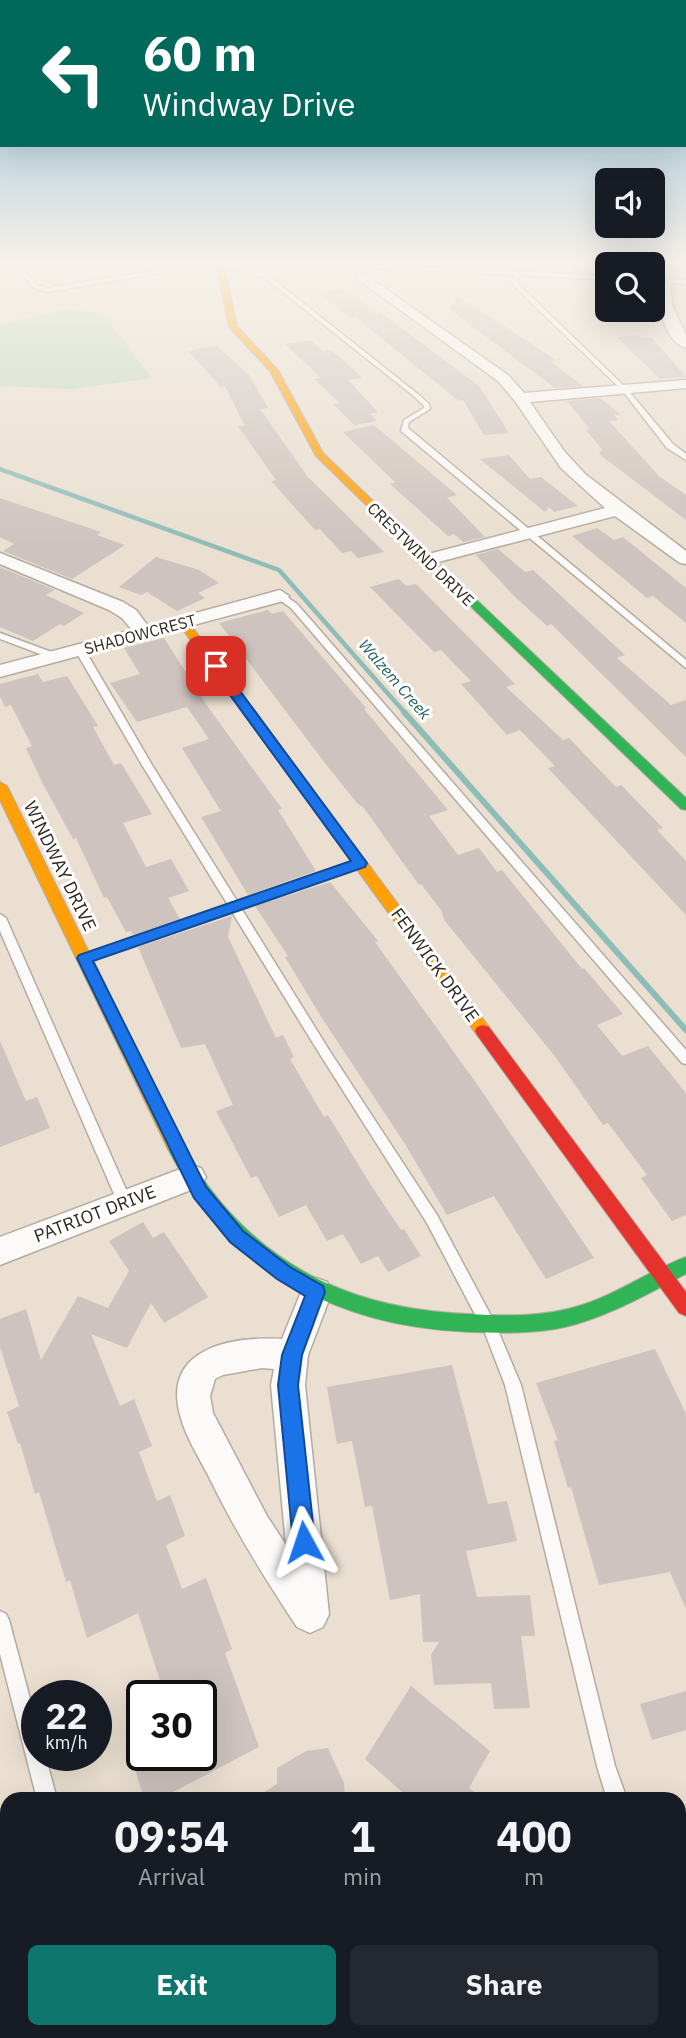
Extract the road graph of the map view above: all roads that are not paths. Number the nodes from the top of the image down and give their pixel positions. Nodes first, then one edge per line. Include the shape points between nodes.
1 (261, 356) edge
2 (366, 356) edge
3 (473, 356) edge
4 (590, 356) edge
5 (686, 384) edge
6 (624, 389) junction
7 (521, 398) junction
8 (686, 458) edge
9 (621, 509) junction
10 (529, 534) junction
11 (0, 558) edge
12 (686, 559) edge
13 (427, 560) junction
14 (280, 596) joint
15 (183, 622) junction
16 (144, 633) junction
17 (0, 636) edge
18 (80, 650) junction
19 (54, 656) junction
20 (686, 664) edge
21 (0, 671) edge
22 (0, 786) edge
23 (686, 806) edge
24 (360, 863) junction
25 (235, 906) junction
26 (0, 918) edge
27 (84, 958) junction
28 (686, 1059) edge
29 (191, 1177) junction
30 (125, 1203) junction
31 (0, 1251) edge
32 (686, 1265) edge
33 (663, 1276) junction
34 (316, 1292) junction
35 (686, 1307) edge
36 (489, 1326) junction
37 (292, 1355) junction
38 (0, 1620) edge
39 (45, 1792) edge
40 (615, 1792) edge

1 - 13 street, CRESTWIND DRIVE via 274,370 319,454
2 - 10 lane via 427,405 423,414 406,421 404,429
3 - 7 street
4 - 6 lane
5 - 6 street
6 - 7 street
6 - 8 lane via 670,446
7 - 9 street via 568,465
9 - 10 street
9 - 12 street
10 - 13 street
10 - 20 lane
11 - 16 street via 116,606
13 - 23 street, CRESTWIND DRIVE
14 - 15 street, SHADOWCREST
14 - 28 lane via 294,606
15 - 16 street, SHADOWCREST
15 - 24 street, FENWICK DRIVE
16 - 18 street, SHADOWCREST
17 - 19 lane
18 - 19 street, SHADOWCREST
18 - 25 lane
19 - 21 street, SHADOWCREST
22 - 27 street, WINDWAY DRIVE
24 - 25 lane
24 - 33 street, FENWICK DRIVE
25 - 27 lane
25 - 36 lane via 432,1219
26 - 30 lane
27 - 29 street, WINDWAY DRIVE
29 - 30 street, PATRIOT DRIVE
29 - 34 street, WINDWAY DRIVE via 237,1237
30 - 31 street, PATRIOT DRIVE
32 - 33 street, WINDWAY DRIVE
33 - 35 street, FENWICK DRIVE
33 - 36 street, WINDWAY DRIVE via 575,1316
34 - 36 street, WINDWAY DRIVE via 397,1317
34 - 37 street
36 - 40 lane via 513,1385
37 - 37 street via 262,1353 220,1360 203,1368 192,1396 197,1417 254,1529 310,1614 288,1385
38 - 39 lane

